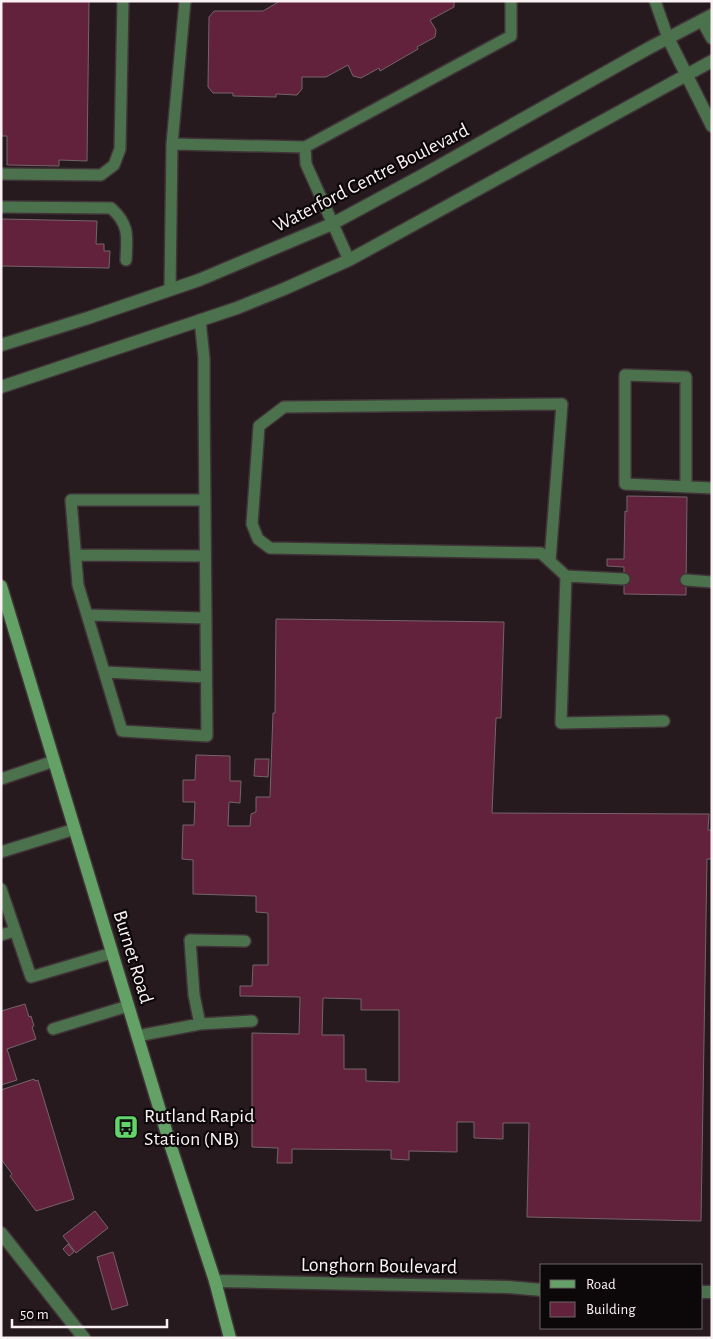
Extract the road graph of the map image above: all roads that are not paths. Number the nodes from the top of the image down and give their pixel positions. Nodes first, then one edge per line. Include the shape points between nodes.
1 (123, 1) edge
2 (185, 1) edge
3 (511, 1) edge
4 (655, 1) edge
5 (707, 17) edge
6 (668, 38) junction
7 (712, 38) edge
8 (712, 61) edge
9 (686, 76) junction
10 (712, 126) edge
11 (172, 144) junction
12 (304, 147) junction
13 (1, 174) edge
14 (1, 207) edge
15 (332, 224) junction
16 (126, 260) dead end
17 (349, 260) junction
18 (170, 290) junction
19 (200, 320) junction
20 (1, 345) edge
21 (1, 388) edge
22 (686, 487) junction
23 (712, 488) edge
24 (204, 500) junction
25 (76, 555) junction
26 (205, 556) junction
27 (550, 561) junction
28 (566, 576) junction
29 (624, 580) dead end
30 (686, 580) dead end
31 (712, 582) edge
32 (1, 586) edge
33 (87, 614) junction
34 (206, 618) junction
35 (105, 672) junction
36 (206, 677) junction
37 (664, 721) dead end
38 (54, 761) junction
39 (1, 779) edge
40 (75, 829) junction
41 (1, 852) edge
42 (1, 889) edge
43 (15, 931) junction
44 (1, 935) edge
45 (245, 941) dead end
46 (112, 954) junction
47 (128, 1006) junction
48 (252, 1021) dead end
49 (200, 1024) junction
50 (53, 1030) dead end
51 (138, 1036) junction
52 (1, 1233) edge
53 (215, 1281) junction
54 (540, 1290) edge
55 (84, 1338) edge
56 (230, 1338) edge

1 - 13 lane via 120,149 114,165 101,175
2 - 11 lane
3 - 12 lane via 511,36
4 - 6 lane
5 - 6 street, Waterford Centre Boulevard
5 - 7 street
6 - 9 street
6 - 15 street, Waterford Centre Boulevard
8 - 9 street
9 - 10 street
9 - 17 street
11 - 12 lane
11 - 18 lane
12 - 15 lane via 306,164
14 - 16 lane via 111,208 122,217 128,233
15 - 17 lane
15 - 18 street, Waterford Centre Boulevard
17 - 19 street via 284,290
18 - 20 street, Waterford Centre Boulevard
19 - 21 street
19 - 24 lane via 204,367
22 - 22 lane via 625,484 624,375 686,376
22 - 23 lane
24 - 25 lane via 71,500
24 - 26 lane
25 - 26 lane
25 - 33 lane via 78,585
26 - 34 lane
27 - 27 lane via 541,554 270,548 258,539 252,524 259,426 284,407 562,404
27 - 28 lane
28 - 29 lane
28 - 37 lane via 561,723
30 - 31 lane
32 - 38 main road, Burnet Road
33 - 34 lane
33 - 35 lane
34 - 36 lane
35 - 36 lane
35 - 36 lane via 122,731 207,736
38 - 39 lane
38 - 40 main road, Burnet Road
40 - 41 lane
40 - 46 main road, Burnet Road
42 - 43 lane
43 - 44 lane
43 - 46 lane via 30,977
45 - 49 lane via 190,940 194,995
46 - 47 main road, Burnet Road
47 - 50 lane
47 - 51 main road, Burnet Road
48 - 49 lane
49 - 51 lane
51 - 53 main road, Burnet Road
52 - 55 street
53 - 54 street, Longhorn Boulevard
53 - 56 main road, Burnet Road

